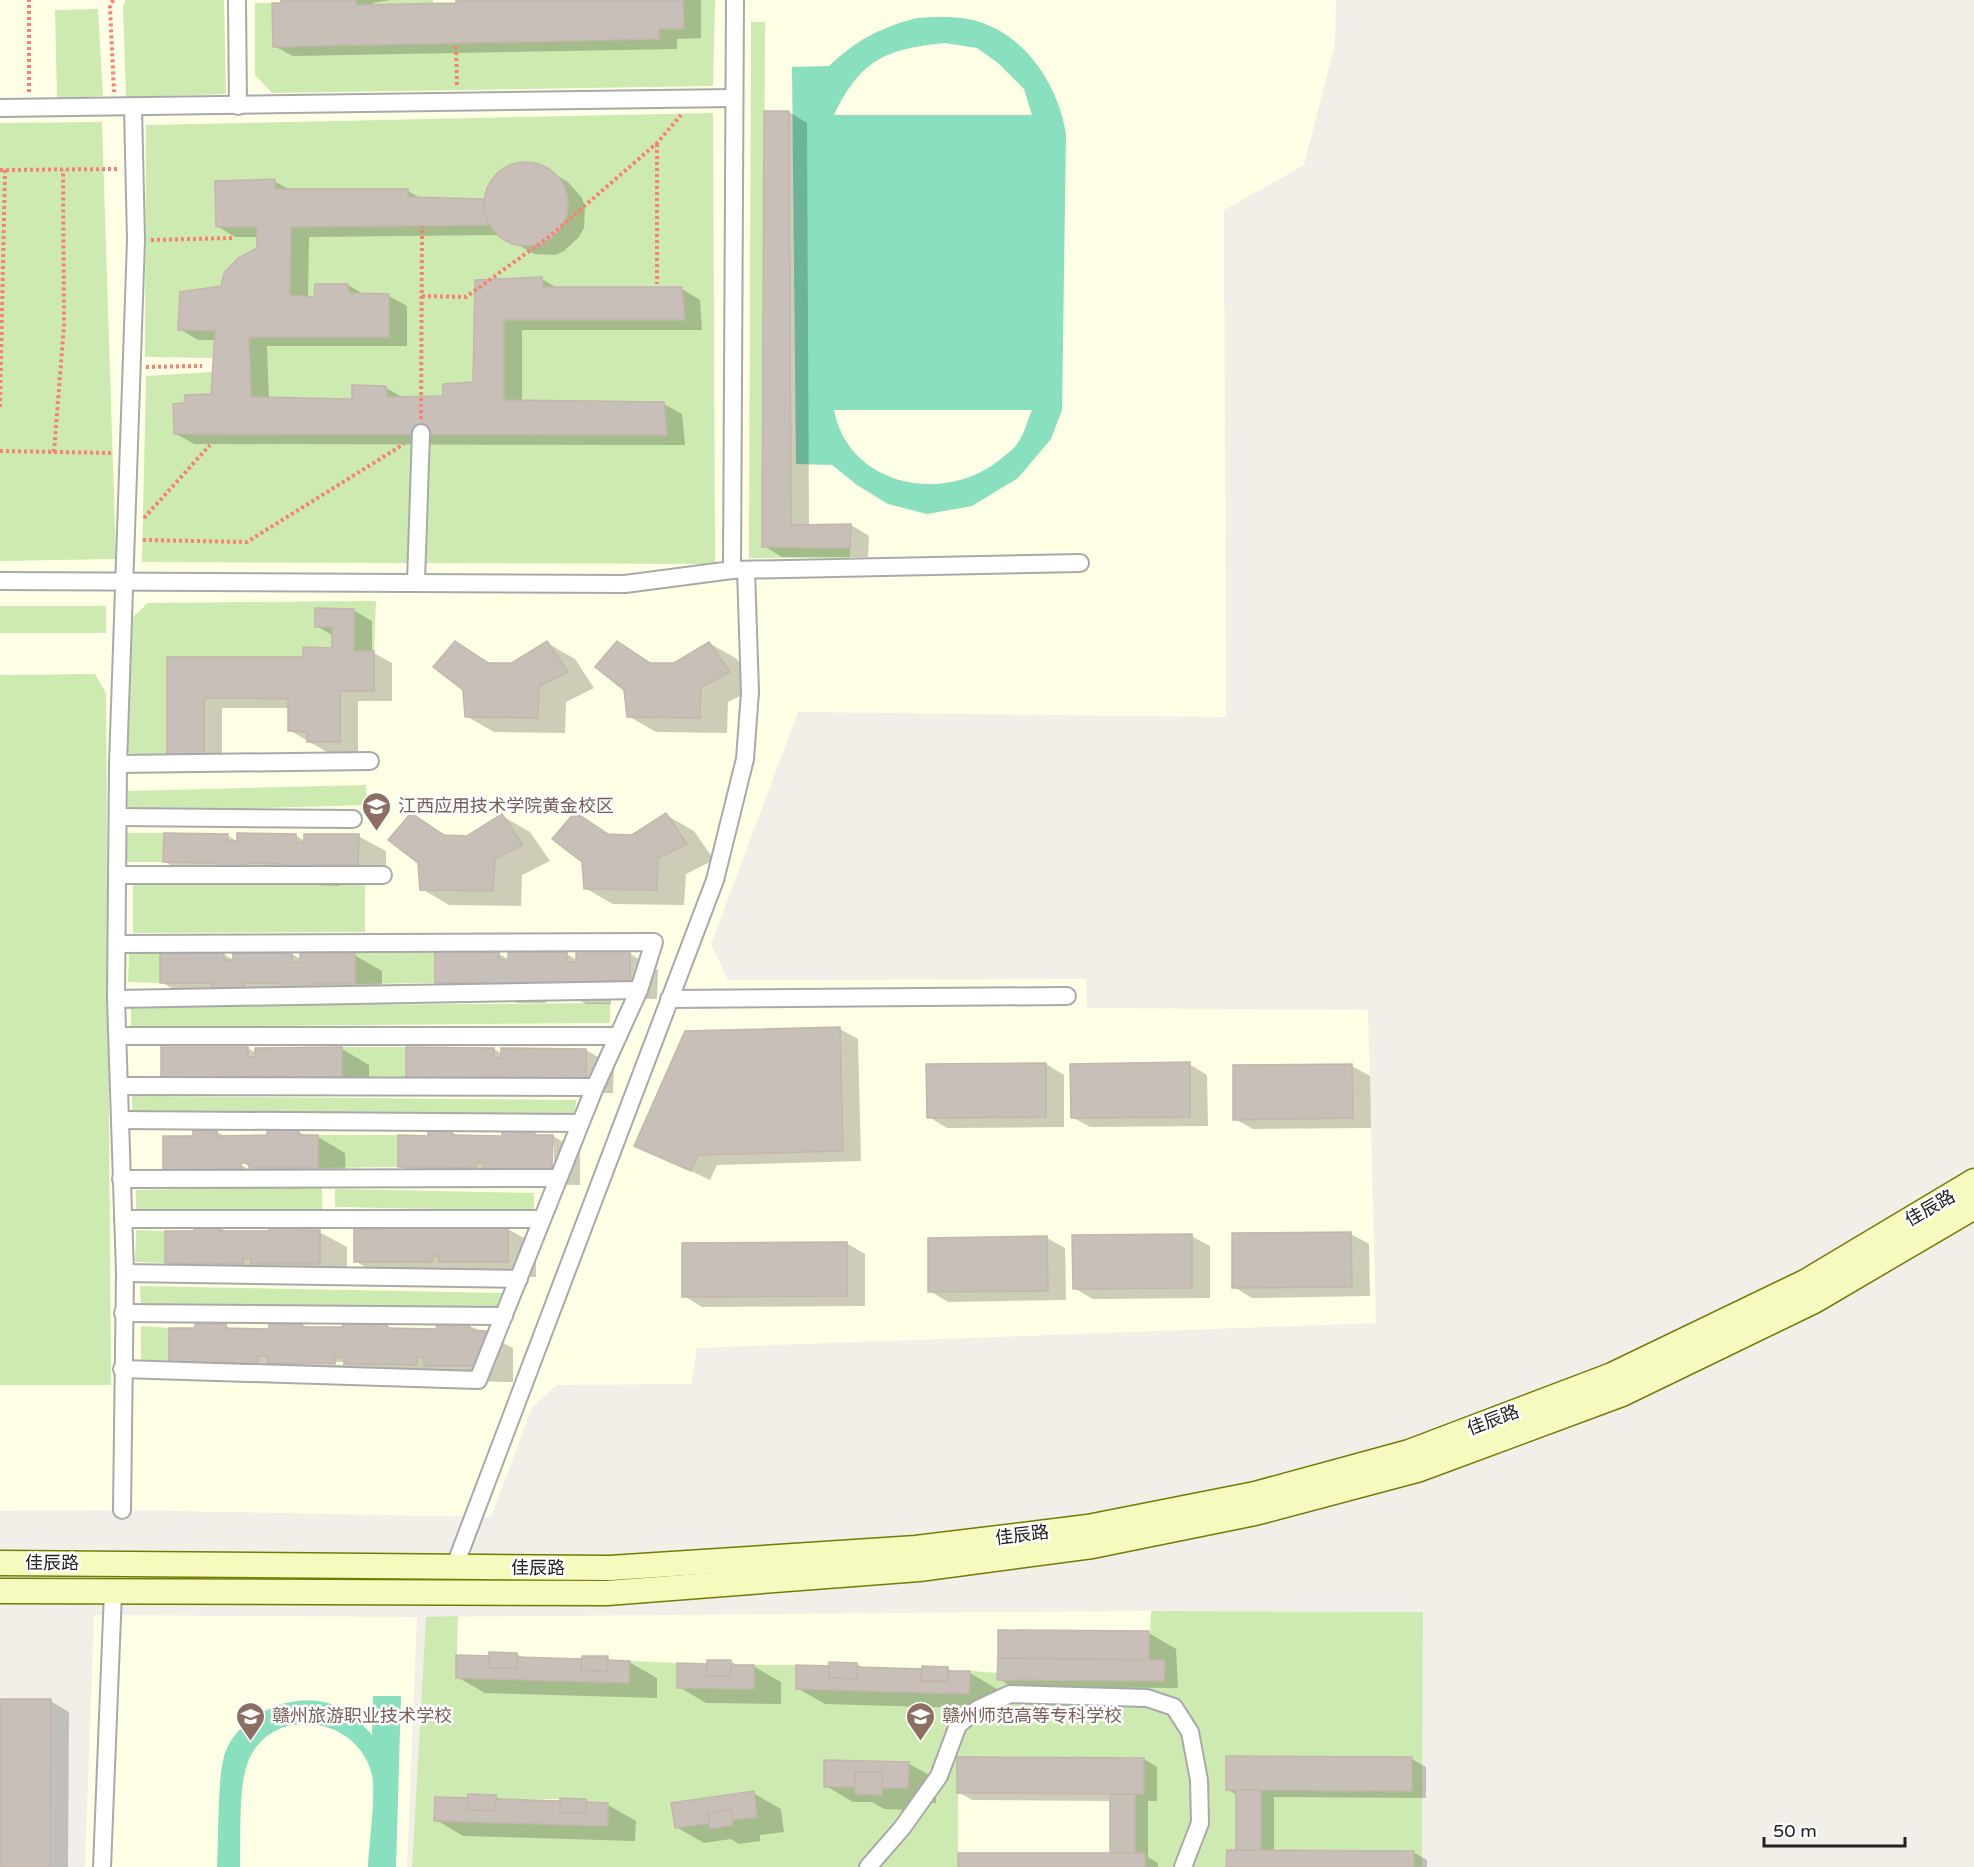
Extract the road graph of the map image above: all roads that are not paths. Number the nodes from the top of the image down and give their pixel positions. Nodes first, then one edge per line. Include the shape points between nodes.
1 (237, 0) edge
2 (735, 0) edge
3 (733, 98) junction
4 (238, 106) junction
5 (133, 107) junction
6 (0, 108) edge
7 (421, 433) road end
8 (1080, 563) dead end
9 (739, 570) junction
10 (0, 580) edge
11 (125, 581) junction
12 (416, 581) junction
13 (370, 761) dead end
14 (118, 764) junction
15 (118, 816) junction
16 (353, 819) dead end
17 (118, 874) junction
18 (383, 875) dead end
19 (119, 945) junction
20 (639, 990) junction
21 (1067, 996) dead end
22 (117, 999) junction
23 (669, 999) junction
24 (118, 1036) junction
25 (618, 1036) junction
26 (120, 1086) junction
27 (595, 1087) junction
28 (120, 1120) junction
29 (580, 1123) junction
30 (557, 1178) junction
31 (121, 1179) junction
32 (1974, 1181) edge
33 (1974, 1207) edge
34 (123, 1219) junction
35 (541, 1220) junction
36 (125, 1273) junction
37 (519, 1279) junction
38 (123, 1313) junction
39 (504, 1316) junction
40 (122, 1369) junction
41 (122, 1510) dead end
42 (0, 1563) edge
43 (454, 1568) junction
44 (0, 1591) edge
45 (113, 1592) junction
46 (102, 1867) edge
47 (868, 1867) edge
48 (1183, 1867) edge

1 - 4 street
2 - 3 street
3 - 4 street
3 - 9 street
4 - 5 street
5 - 6 street
5 - 11 street via 136,240
7 - 12 street
8 - 9 street
9 - 12 street via 625,584
9 - 23 street via 750,692 745,759 715,880
10 - 11 street
11 - 12 street
11 - 14 street
13 - 14 street
14 - 15 street
15 - 16 street
15 - 17 street
17 - 18 street
17 - 19 street
19 - 20 street via 654,942
19 - 22 street
20 - 22 street
20 - 25 street
21 - 23 street
22 - 24 street
23 - 43 street
24 - 25 street
24 - 26 street
25 - 27 street
26 - 27 street
26 - 28 street
27 - 29 street
28 - 29 street
28 - 31 street
29 - 30 street
30 - 31 street
30 - 35 street
31 - 34 street
32 - 43 main road, 佳辰路 via 1805,1282 1612,1375 1409,1452 1255,1494 1088,1527 916,1548 610,1568
33 - 45 main road, 佳辰路 via 1814,1301 1622,1394 1417,1470 1254,1514 1092,1546 920,1569 607,1593
34 - 35 street
34 - 36 street
35 - 37 street
36 - 37 street
36 - 38 street
37 - 39 street
38 - 39 street
38 - 40 street
39 - 40 street via 478,1380
40 - 41 street
42 - 43 main road, 佳辰路
44 - 45 main road, 佳辰路
45 - 46 street
47 - 48 street via 939,1776 958,1725 978,1709 1010,1694 1147,1698 1174,1707 1190,1732 1199,1780 1200,1823

